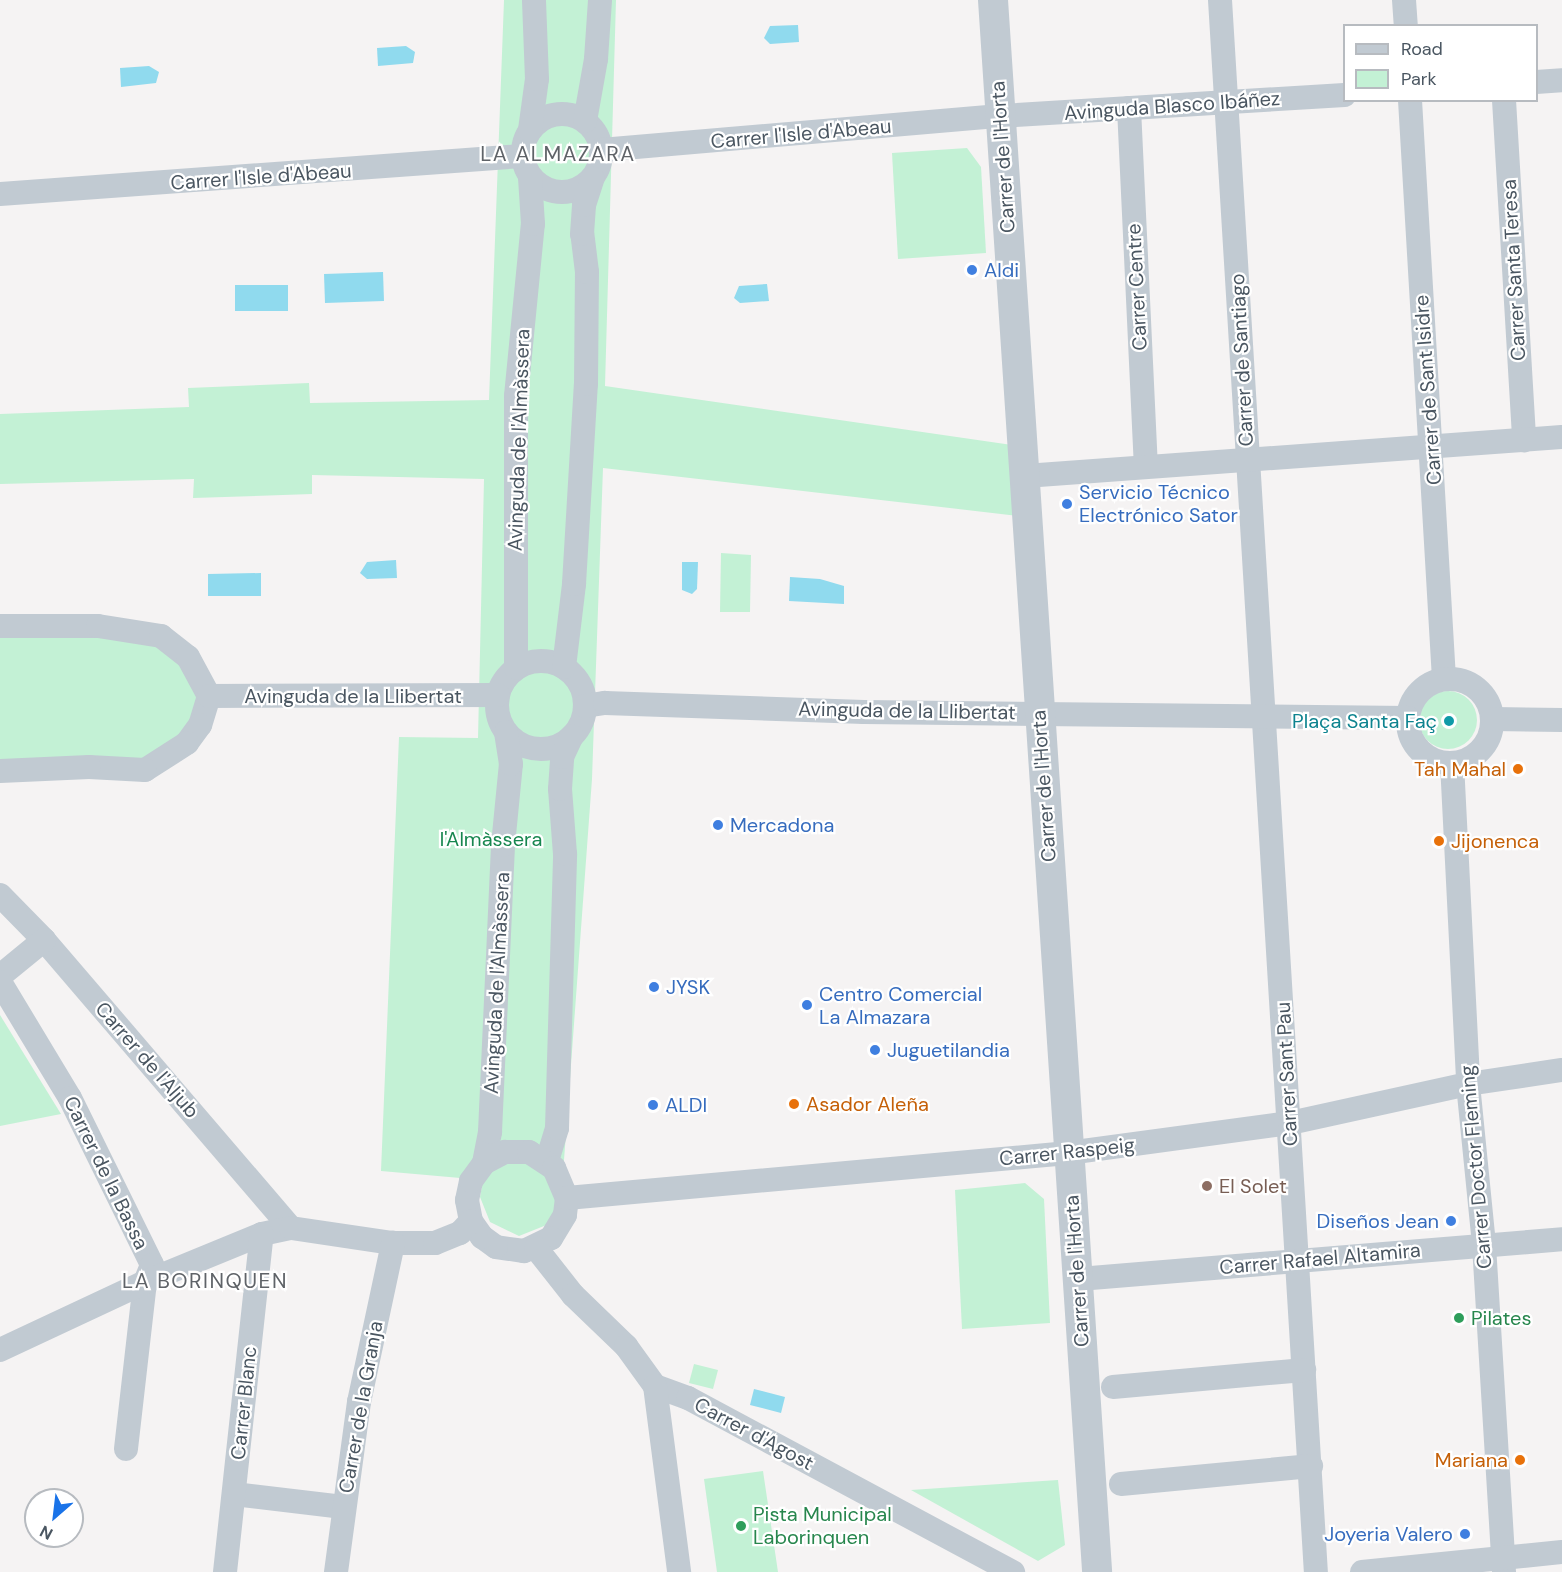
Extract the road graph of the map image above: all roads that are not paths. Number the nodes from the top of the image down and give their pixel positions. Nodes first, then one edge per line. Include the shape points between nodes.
1 (534, 0) edge
2 (600, 0) edge
3 (993, 0) edge
4 (1220, 0) edge
5 (1404, 0) edge
6 (1406, 24) edge
7 (1562, 80) edge
8 (1538, 82) edge
9 (1343, 95) edge
10 (1410, 102) edge
11 (1504, 102) edge
12 (1226, 103) junction
13 (1129, 108) junction
14 (1000, 116) junction
15 (585, 121) junction
16 (530, 130) junction
17 (601, 150) junction
18 (526, 167) junction
19 (592, 178) junction
20 (0, 194) edge
21 (1562, 437) edge
22 (1524, 440) junction
23 (1433, 447) junction
24 (1248, 459) junction
25 (1146, 466) junction
26 (1025, 476) junction
27 (0, 626) edge
28 (564, 667) junction
29 (516, 668) junction
30 (1443, 679) junction
31 (498, 695) junction
32 (209, 696) junction
33 (585, 706) junction
34 (1039, 713) junction
35 (1408, 718) junction
36 (1267, 719) junction
37 (1493, 719) junction
38 (1562, 720) edge
39 (506, 732) junction
40 (572, 736) junction
41 (1452, 763) junction
42 (0, 771) edge
43 (0, 895) edge
44 (44, 940) junction
45 (0, 976) edge
46 (0, 982) edge
47 (1562, 1070) edge
48 (1468, 1084) junction
49 (1290, 1123) junction
50 (1068, 1154) junction
51 (547, 1161) junction
52 (484, 1163) junction
53 (567, 1197) junction
54 (471, 1221) junction
55 (291, 1228) junction
56 (262, 1234) junction
57 (1562, 1239) edge
58 (393, 1243) junction
59 (1484, 1245) junction
60 (536, 1248) junction
61 (1299, 1262) junction
62 (1079, 1279) junction
63 (145, 1282) junction
64 (0, 1350) edge
65 (1304, 1370) junction
66 (655, 1386) junction
67 (1113, 1387) dead end
68 (126, 1449) dead end
69 (1311, 1466) junction
70 (1121, 1484) dead end
71 (234, 1494) junction
72 (344, 1507) junction
73 (1562, 1552) edge
74 (1503, 1564) edge
75 (225, 1572) edge
76 (336, 1572) edge
77 (680, 1572) edge
78 (1013, 1572) edge
79 (1097, 1572) edge
80 (1317, 1572) edge
81 (1362, 1572) edge

1 - 16 street via 537,100
2 - 15 street via 596,59
3 - 14 street, Carrer de l'Horta
4 - 12 street, Carrer de Santiago
5 - 6 street
7 - 8 street
9 - 12 street, Avinguda Blasco Ibáñez
10 - 23 street, Carrer de Sant Isidre
11 - 22 street, Carrer Santa Teresa
12 - 13 street, Avinguda Blasco Ibáñez
12 - 24 street, Carrer de Santiago
13 - 14 street, Avinguda Blasco Ibáñez
13 - 25 street, Carrer Centre
14 - 17 street, Carrer l'Isle d'Abeau
14 - 26 street, Carrer de l'Horta
15 - 16 street via 568,114 548,116
15 - 17 street via 596,134
16 - 18 street
17 - 19 street
18 - 19 street via 555,192 568,192
18 - 20 street, Carrer l'Isle d'Abeau
18 - 29 street, Avinguda de l'Almàssera via 532,224 516,396
19 - 28 street via 584,205 582,234 587,272 586,395 574,584
21 - 22 street
22 - 23 street
23 - 24 street
23 - 30 street, Carrer de Sant Isidre
24 - 25 street
24 - 36 street, Carrer de Santiago
25 - 26 street
26 - 34 street, Carrer de l'Horta
27 - 32 street via 98,626 161,636 188,657
28 - 29 street via 535,661
28 - 33 street via 582,688
29 - 31 street
30 - 35 street via 1419,692
30 - 37 street via 1461,680 1477,688 1488,702
31 - 32 street, Avinguda de la Llibertat
31 - 39 street via 498,713
32 - 42 street via 200,725 187,743 145,770 89,767
33 - 34 street, Avinguda de la Llibertat via 605,703 864,712
33 - 40 street via 584,718
34 - 36 street, Avinguda de la Llibertat
34 - 50 street, Carrer de l'Horta
35 - 36 street, Avinguda de la Llibertat
35 - 41 street via 1410,732 1421,750 1438,761
36 - 49 street, Carrer Sant Pau
37 - 38 street
37 - 41 street via 1486,744 1471,757
39 - 40 street via 527,746 547,748
39 - 52 street, Avinguda de l'Almàssera via 511,764 503,845 490,1132
40 - 51 street via 562,757 560,789 565,854 557,1116
41 - 48 street, Carrer Doctor Fleming
43 - 44 street, Carrer de l'Aljub
44 - 45 street
44 - 55 street, Carrer de l'Aljub
46 - 63 street, Carrer de la Bassa via 70,1098 152,1265
47 - 48 street, Carrer Raspeig
48 - 49 street, Carrer Raspeig
48 - 59 street, Carrer Doctor Fleming
49 - 50 street, Carrer Raspeig
49 - 61 street, Carrer Sant Pau
50 - 53 street, Carrer Raspeig
50 - 62 street, Carrer de l'Horta
51 - 52 street via 528,1152 505,1152
51 - 53 street via 564,1182
52 - 54 street via 471,1181 467,1200
53 - 60 street via 558,1230
54 - 58 street via 460,1233 435,1243
54 - 60 street via 482,1237 496,1246 508,1250
55 - 56 street
55 - 58 street
56 - 63 street
56 - 71 street, Carrer Blanc
57 - 59 street, Carrer Rafael Altamira
58 - 72 street, Carrer de la Granja via 359,1402
59 - 61 street, Carrer Rafael Altamira
59 - 74 street, Carrer Doctor Fleming
60 - 66 street via 573,1295 626,1346
61 - 62 street, Carrer Rafael Altamira
61 - 65 street, Carrer Sant Pau
62 - 79 street, Carrer de l'Horta
63 - 64 street
63 - 68 street, Carrer de la Bassa
65 - 67 street
65 - 69 street, Carrer Sant Pau
66 - 77 street
66 - 78 street, Carrer d'Agost via 688,1398
69 - 70 street
69 - 80 street, Carrer Sant Pau
71 - 72 street
71 - 75 street, Carrer Blanc
72 - 76 street, Carrer de la Granja
73 - 74 street
74 - 81 street

